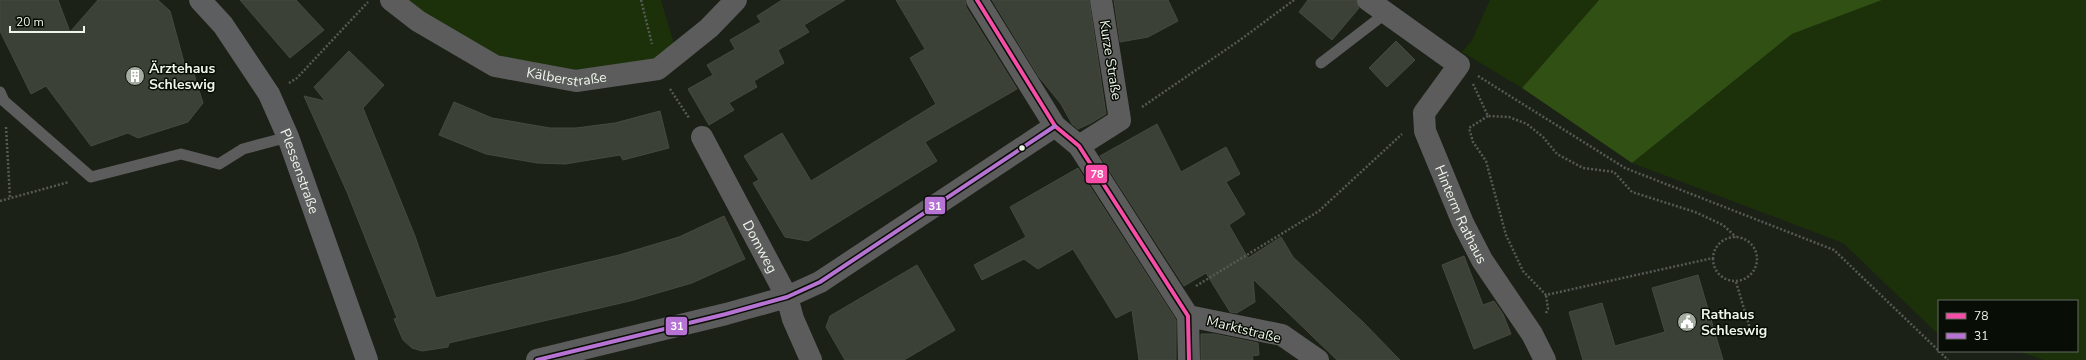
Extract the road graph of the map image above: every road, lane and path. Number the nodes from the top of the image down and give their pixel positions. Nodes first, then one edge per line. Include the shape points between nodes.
1 (200, 0) edge
2 (370, 0) edge
3 (391, 0) edge
4 (736, 0) edge
5 (977, 0) edge
6 (1101, 0) edge
7 (1294, 0) edge
8 (1368, 0) edge
9 (1386, 13) junction
10 (1322, 63) dead end
11 (1466, 69) junction
12 (269, 94) junction
13 (2, 96) edge
14 (1424, 113) junction
15 (1488, 116) junction
16 (1120, 120) junction
17 (1055, 126) junction
18 (288, 137) junction
19 (702, 137) dead end
20 (1078, 146) junction
21 (91, 177) junction
22 (10, 198) junction
23 (0, 201) edge
24 (1736, 237) junction
25 (1713, 258) junction
26 (1736, 282) junction
27 (787, 297) junction
28 (1177, 297) junction
29 (1188, 316) junction
30 (1751, 332) dead end
31 (1938, 350) edge
32 (1940, 352) edge
33 (367, 360) edge
34 (537, 360) edge
35 (811, 360) edge
36 (1189, 360) edge
37 (1318, 360) edge
38 (1545, 360) edge
39 (1948, 360) edge

1 - 12 street, Plessenstraße via 223,25
2 - 12 path via 297,78
3 - 4 street, Kälberstraße via 418,21 495,66 576,81 658,69 709,28
5 - 17 street
6 - 16 street, Kurze Straße
7 - 16 path via 1169,90
8 - 9 street
9 - 10 lane
9 - 11 street
11 - 14 street
11 - 15 path
11 - 31 path via 1625,168 1834,250
12 - 18 street, Plessenstraße
13 - 21 lane
13 - 22 path
14 - 28 path via 1319,211
14 - 38 street, Hinterm Rathaus via 1425,131 1463,223 1482,260 1532,334
15 - 24 path via 1509,117 1527,124 1543,137 1557,154 1583,168 1614,172 1632,192 1695,212 1723,225
15 - 25 path via 1469,128 1473,142 1486,161 1506,235 1523,271 1546,295
16 - 20 street
17 - 20 street
17 - 27 street via 820,282
18 - 21 lane via 243,149 219,164 181,154
18 - 33 street, Plessenstraße
19 - 27 street, Domweg
20 - 28 street
21 - 22 path
22 - 23 path
24 - 25 path via 1720,242
24 - 26 path via 1752,244 1758,259 1752,275
25 - 26 path via 1714,268 1719,275
26 - 30 path
27 - 34 street
27 - 35 street, Domweg
28 - 29 street
29 - 36 street
29 - 37 street, Marktstraße via 1282,335
32 - 39 path

